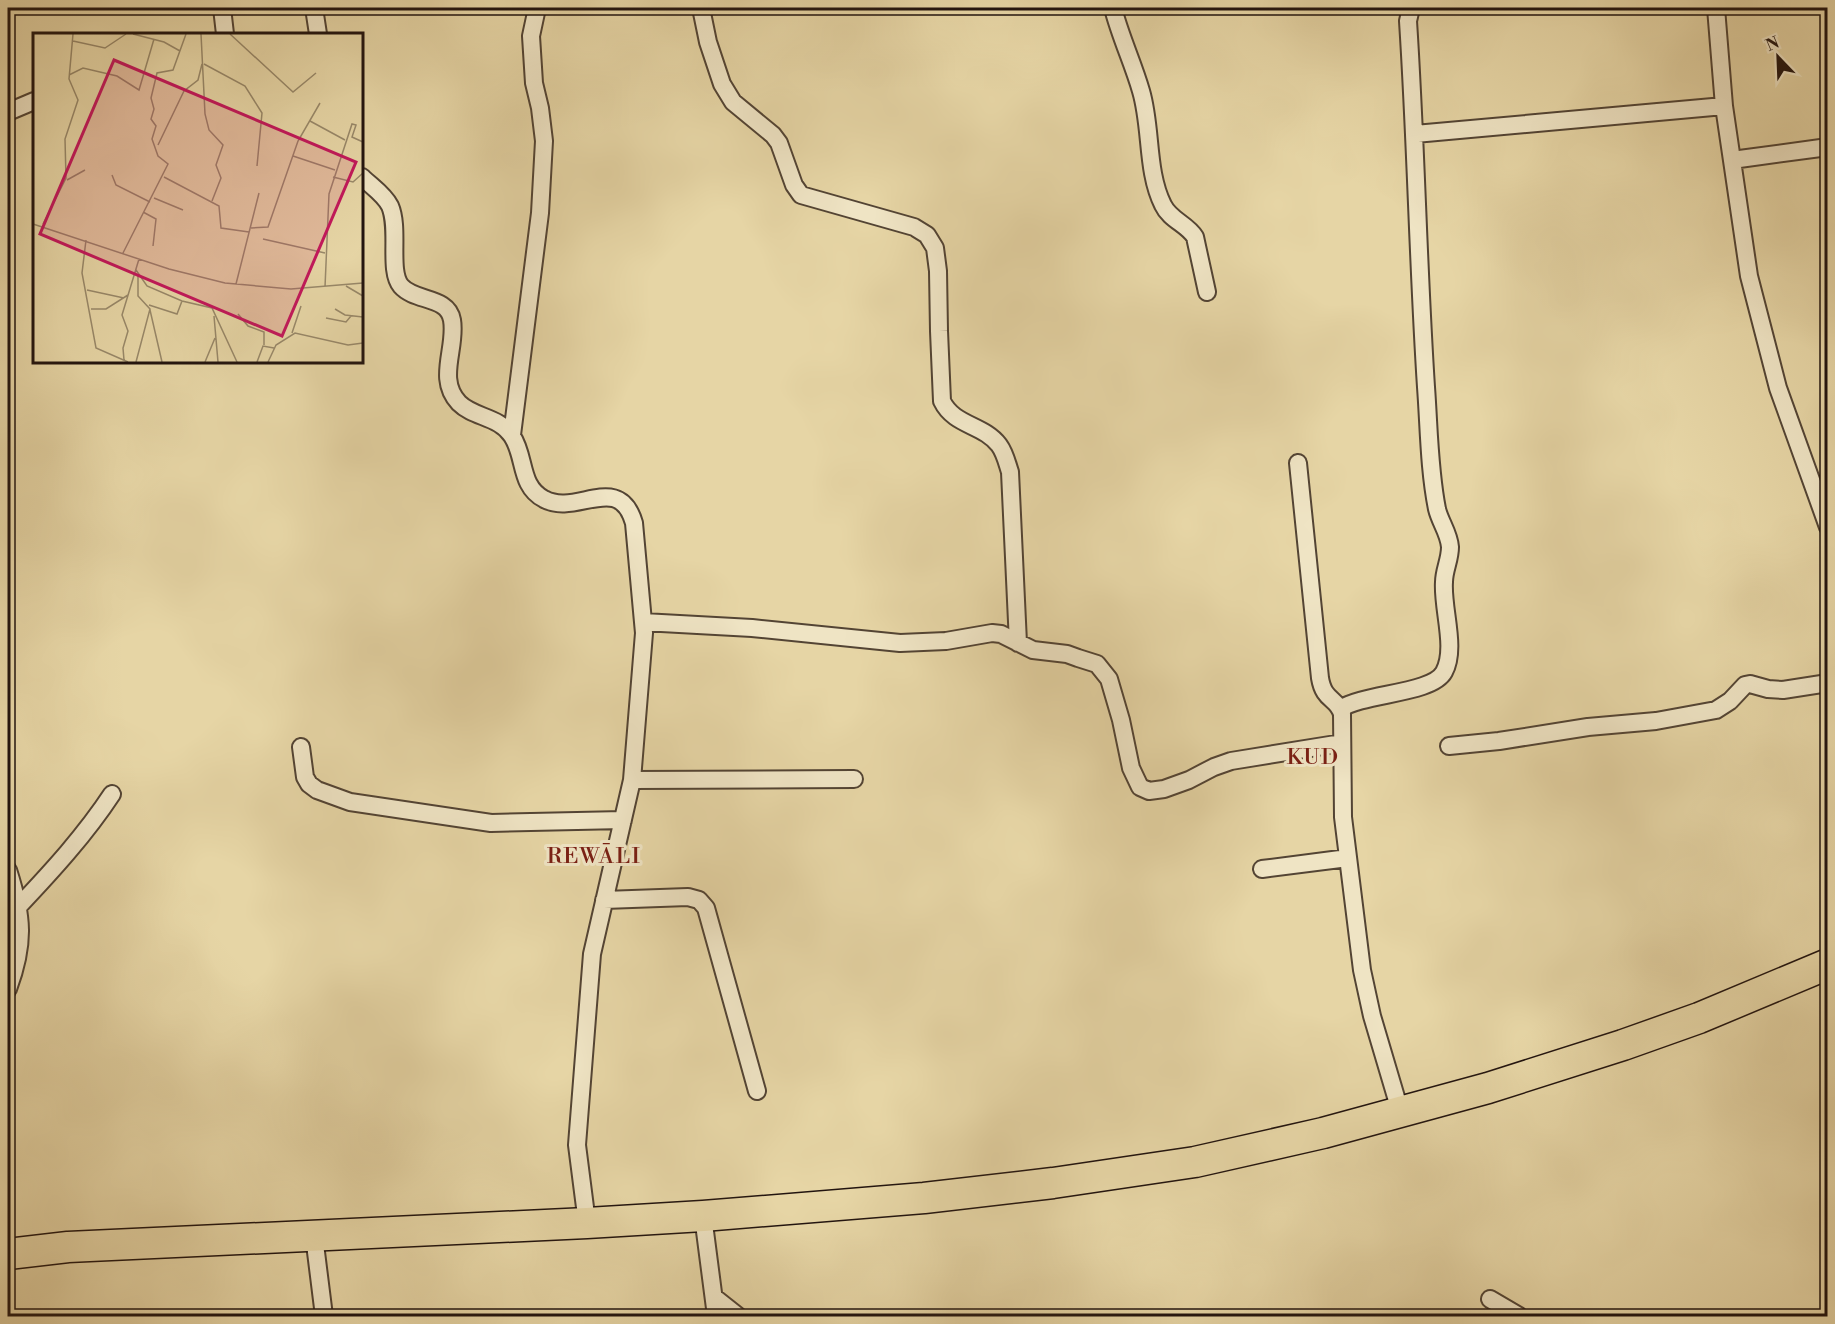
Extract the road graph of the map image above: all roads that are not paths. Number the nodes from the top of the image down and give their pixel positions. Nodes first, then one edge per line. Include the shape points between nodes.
1 (222, 8) edge
2 (314, 8) edge
3 (537, 8) edge
4 (701, 8) edge
5 (1113, 8) edge
6 (1411, 8) edge
7 (1716, 8) edge
8 (225, 33) edge
9 (318, 33) edge
10 (33, 101) edge
11 (1724, 106) junction
12 (8, 112) edge
13 (1415, 134) junction
14 (1827, 147) edge
15 (1732, 160) junction
16 (363, 178) edge
17 (1207, 292) dead end
18 (512, 435) junction
19 (1298, 463) dead end
20 (1827, 527) edge
21 (643, 622) junction
22 (1018, 643) junction
23 (1827, 683) edge
24 (1340, 709) junction
25 (1342, 743) junction
26 (1449, 746) dead end
27 (301, 747) dead end
28 (854, 779) dead end
29 (632, 780) junction
30 (112, 794) dead end
31 (623, 820) junction
32 (1348, 858) junction
33 (1262, 869) dead end
34 (8, 870) edge
35 (604, 900) junction
36 (18, 908) junction
37 (1827, 964) edge
38 (8, 989) edge
39 (758, 1091) dead end
40 (1401, 1114) junction
41 (703, 1216) junction
42 (587, 1223) junction
43 (314, 1236) junction
44 (8, 1254) edge
45 (714, 1297) junction
46 (1490, 1299) dead end
47 (324, 1317) edge
48 (716, 1317) edge
49 (738, 1317) edge
50 (1520, 1317) edge

1 - 8 street
2 - 9 street
3 - 18 street via 531,36 544,141 540,213
4 - 22 street via 722,84 733,102 779,143 801,195 914,227 927,235 935,248 942,401 953,417 998,444 1010,472
5 - 17 street via 1142,92 1156,188 1171,217 1195,237
6 - 13 street via 1408,21
7 - 11 street
10 - 12 street
11 - 13 street
11 - 15 street
13 - 24 street via 1419,276 1432,469 1437,510 1450,544 1444,581 1448,660 1440,679 1429,685 1362,699
14 - 15 street
15 - 20 street via 1749,276 1778,388
16 - 18 street via 390,206 398,281 410,294 441,303 449,311 451,393 460,404 496,421
18 - 21 street via 531,490 544,499 569,503 608,496 618,499 630,511
19 - 24 street via 1320,678 1324,693
21 - 22 street via 752,628 900,644 992,633
21 - 29 street
22 - 25 street via 1033,650 1067,654 1097,664 1104,671 1121,720 1131,768 1140,787 1149,791 1189,780 1231,761
23 - 26 street via 1783,690 1750,684 1716,710
24 - 25 street
25 - 32 street
27 - 31 street via 309,784 350,802 491,823
28 - 29 street
29 - 31 street
30 - 36 street via 94,821
31 - 35 street
32 - 33 street
32 - 40 street via 1362,970
34 - 36 street
35 - 39 street via 688,897 699,900 706,908
35 - 42 street via 592,954 577,1145
36 - 38 street via 21,938
37 - 40 highway via 1623,1045
40 - 41 highway via 1195,1161 1064,1182
41 - 42 highway
41 - 45 street
42 - 43 highway
43 - 44 highway via 68,1247
43 - 47 street
45 - 48 street
45 - 49 street
46 - 50 street

